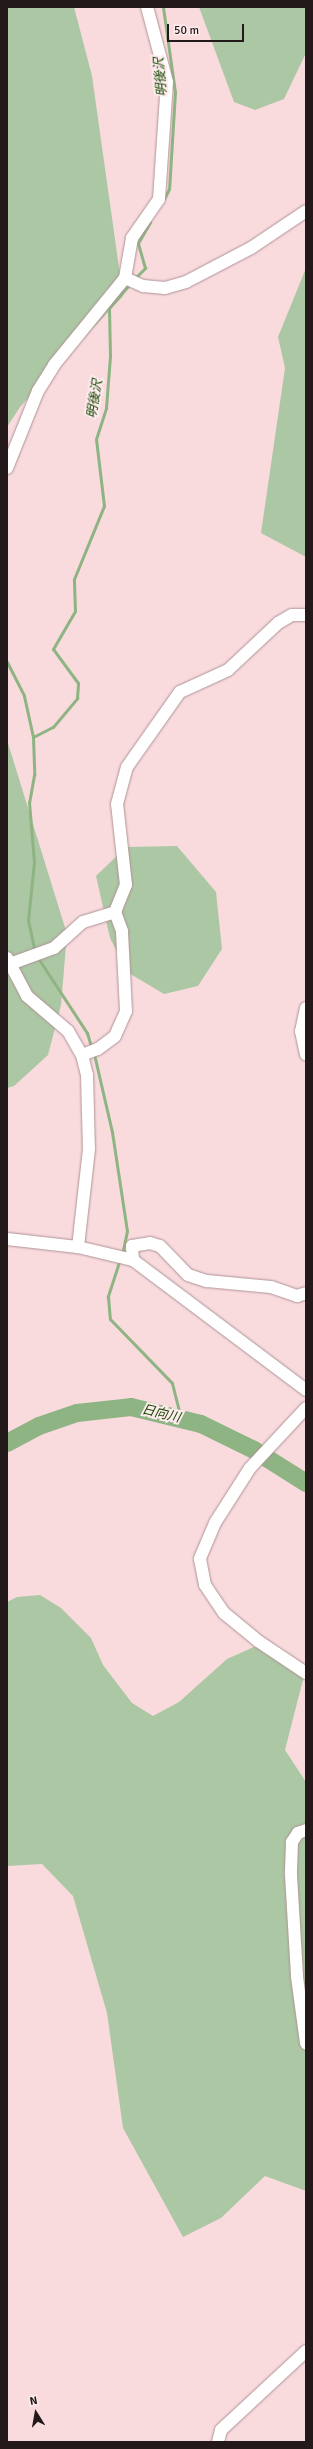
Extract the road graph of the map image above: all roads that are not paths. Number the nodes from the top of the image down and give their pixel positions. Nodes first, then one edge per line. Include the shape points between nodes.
1 (147, 7) edge
2 (306, 211) edge
3 (125, 278) junction
4 (7, 468) edge
5 (306, 615) edge
6 (115, 912) junction
7 (8, 961) edge
8 (306, 1008) edge
9 (306, 1054) edge
10 (82, 1055) junction
11 (7, 1239) edge
12 (78, 1246) junction
13 (127, 1258) junction
14 (306, 1293) edge
15 (306, 1390) edge
16 (306, 1408) edge
17 (306, 1673) edge
18 (306, 1830) edge
19 (306, 2044) edge
20 (306, 2351) edge
21 (218, 2442) edge

1 - 3 street via 167,82 161,193 156,206 132,238
2 - 3 street via 258,244 186,282 165,288 143,286
3 - 4 street via 50,371 30,408
5 - 6 street via 292,614 278,623 228,670 180,692 136,751 118,790 126,885
6 - 7 street via 83,922 54,948
6 - 10 street via 122,931 125,966 124,1016 120,1029 107,1044
7 - 10 street via 27,996 68,1031
8 - 9 street via 301,1031
10 - 12 street via 90,1117
11 - 12 street
12 - 13 street
13 - 14 street via 132,1246 150,1243 160,1246 188,1275 207,1281 271,1286 297,1296
13 - 15 street
16 - 17 street via 280,1432 250,1468 206,1540 200,1559 205,1585 237,1625
18 - 19 street via 298,1833 292,1842 290,1875 296,1977
20 - 21 street via 221,2430

